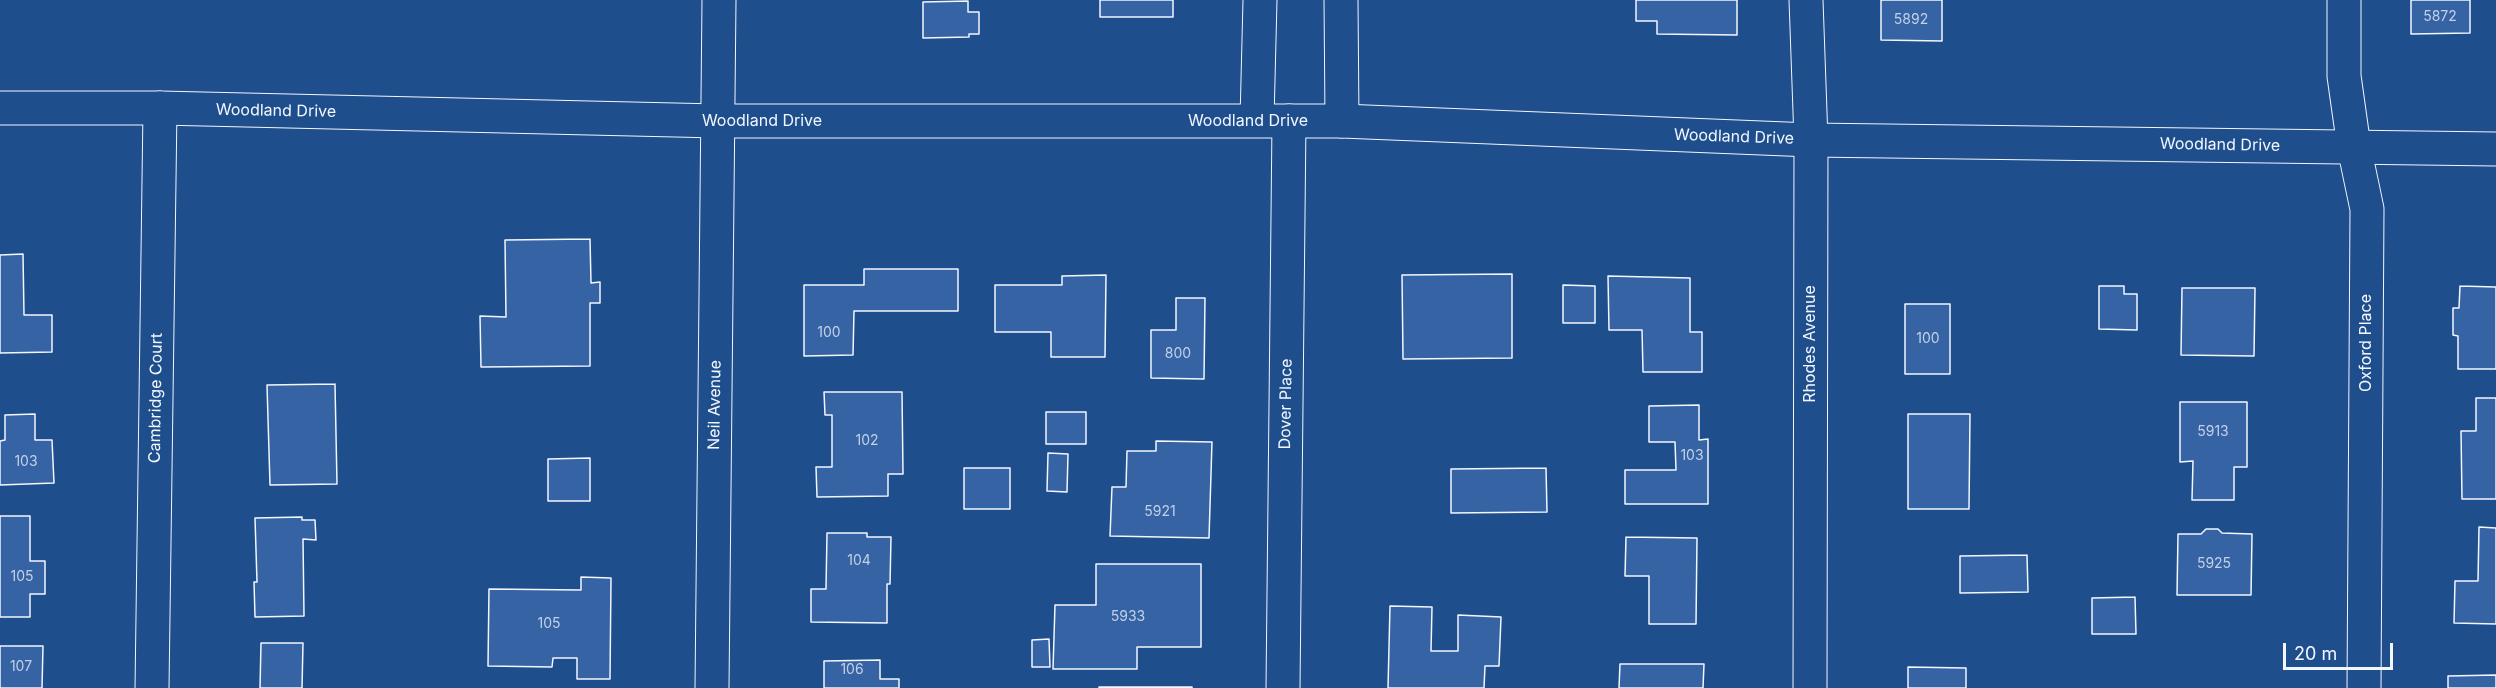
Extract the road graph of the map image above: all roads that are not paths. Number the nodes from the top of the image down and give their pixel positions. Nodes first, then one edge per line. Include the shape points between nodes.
1 (719, 0) edge
2 (1260, 0) edge
3 (1341, 0) edge
4 (1806, 0) edge
5 (2344, 0) edge
6 (0, 108) edge
7 (160, 108) junction
8 (1257, 120) junction
9 (718, 121) junction
10 (1289, 121) junction
11 (1342, 121) junction
12 (1811, 140) junction
13 (2354, 147) junction
14 (2496, 149) edge
15 (152, 688) edge
16 (712, 688) edge
17 (1283, 688) edge
18 (1810, 688) edge
19 (2364, 688) edge

1 - 9 street, Neil Avenue
2 - 8 street
3 - 11 street
4 - 12 street, Rhodes Avenue
5 - 13 street, Oxford Place via 2344,75
6 - 7 street, Woodland Drive
7 - 9 street, Woodland Drive
7 - 15 street, Cambridge Court
8 - 9 street, Woodland Drive
8 - 10 street, Woodland Drive
9 - 16 street, Neil Avenue
10 - 11 street, Woodland Drive
10 - 17 street, Dover Place
11 - 12 street, Woodland Drive
12 - 13 street, Woodland Drive
12 - 18 street, Rhodes Avenue
13 - 14 street, Woodland Drive
13 - 19 street, Oxford Place via 2367,209

